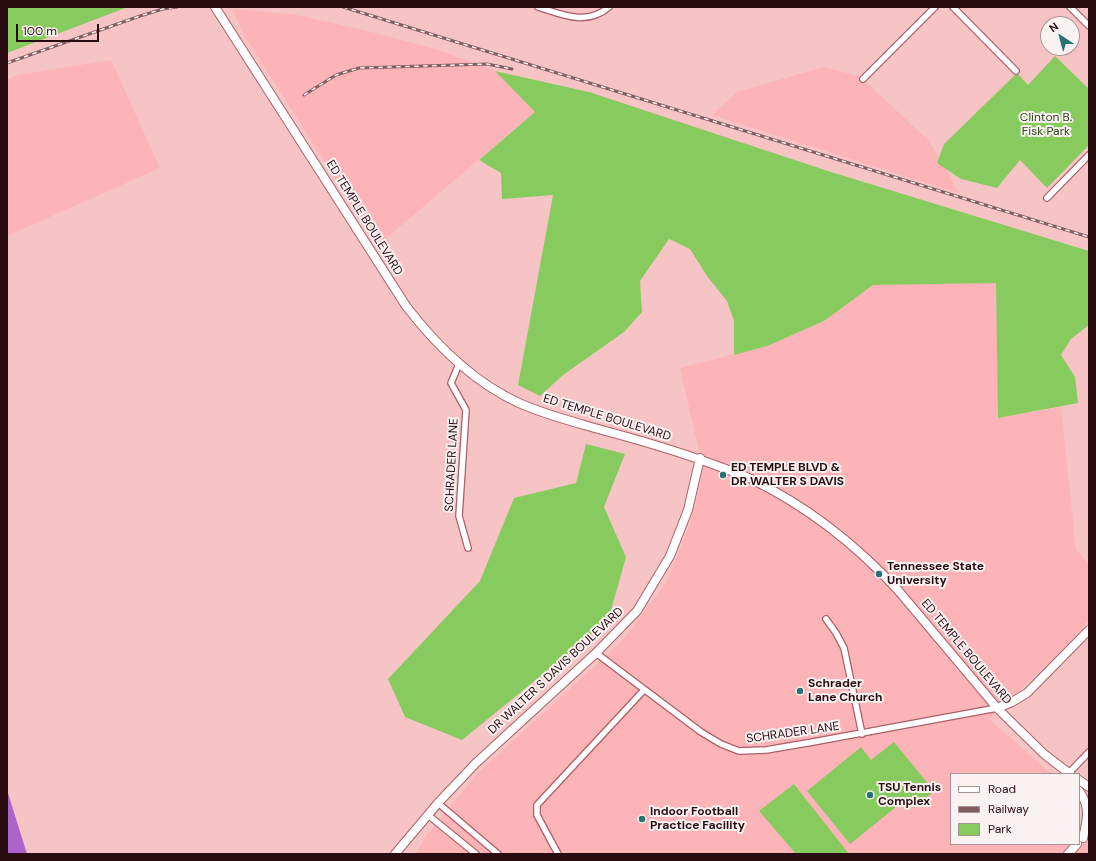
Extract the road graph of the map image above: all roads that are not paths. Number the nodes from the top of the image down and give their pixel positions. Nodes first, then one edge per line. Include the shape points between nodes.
1 (215, 7) edge
2 (538, 7) edge
3 (609, 7) edge
4 (935, 7) edge
5 (953, 7) edge
6 (1070, 7) edge
7 (1089, 26) edge
8 (1016, 71) dead end
9 (863, 79) dead end
10 (1089, 155) edge
11 (1048, 198) dead end
12 (459, 364) junction
13 (700, 458) junction
14 (468, 548) dead end
15 (826, 619) dead end
16 (1089, 630) edge
17 (596, 653) junction
18 (644, 690) junction
19 (997, 708) junction
20 (862, 734) junction
21 (1089, 752) edge
22 (1067, 773) edge
23 (1069, 773) edge
24 (1080, 781) edge
25 (1089, 787) edge
26 (1080, 792) edge
27 (438, 803) junction
28 (428, 815) junction
29 (1082, 840) edge
30 (1077, 845) edge
31 (395, 854) edge
32 (476, 854) edge
33 (498, 854) edge
34 (558, 854) edge
35 (1068, 854) edge

1 - 12 main road, ED TEMPLE BOULEVARD via 406,306 424,330
2 - 3 street via 572,17 591,17
4 - 9 street
5 - 8 street
6 - 7 street
10 - 11 street
12 - 13 main road, ED TEMPLE BOULEVARD via 480,380 518,402 546,413
12 - 14 street, SCHRADER LANE via 451,383 466,410 459,516
13 - 17 main road, DR WALTER S DAVIS BOULEVARD via 688,510 670,556 637,612
13 - 19 main road, ED TEMPLE BOULEVARD via 751,478 786,498 850,544 898,589
15 - 20 street via 844,648
16 - 19 main road via 1027,693
17 - 18 street, SCHRADER LANE
17 - 27 main road, DR WALTER S DAVIS BOULEVARD via 476,763
18 - 20 street, SCHRADER LANE via 709,738 740,751 766,750
18 - 34 street via 537,805 537,814
19 - 20 street, SCHRADER LANE
19 - 22 main road, ED TEMPLE BOULEVARD
21 - 23 street
24 - 25 main road
26 - 29 main road via 1087,809
27 - 28 main road, DR WALTER S DAVIS BOULEVARD
27 - 33 street
28 - 31 main road, DR WALTER S DAVIS BOULEVARD
28 - 32 street
30 - 35 main road

